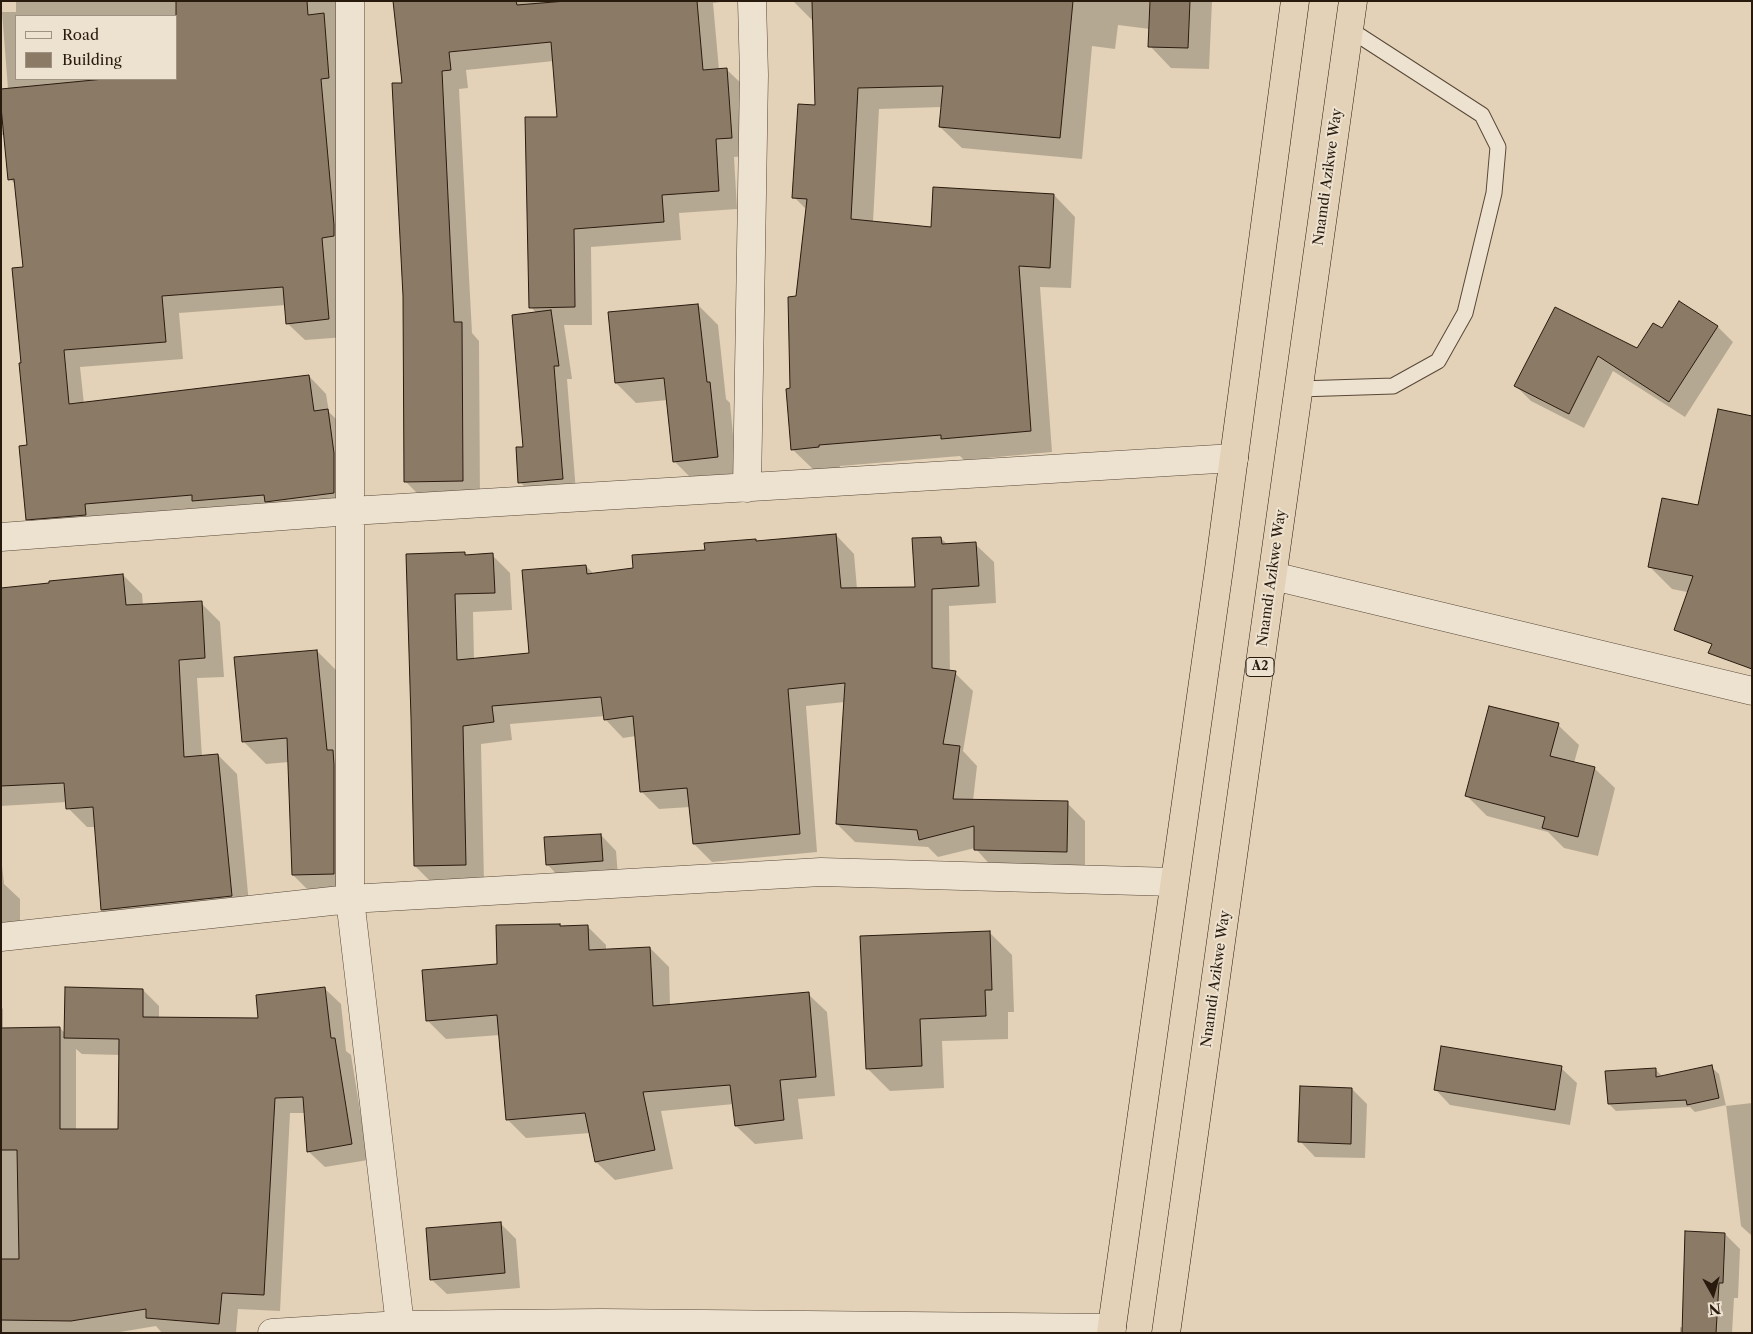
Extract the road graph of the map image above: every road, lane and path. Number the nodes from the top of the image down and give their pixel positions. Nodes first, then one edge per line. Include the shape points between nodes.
1 (350, 1) edge
2 (752, 1) edge
3 (1295, 1) edge
4 (1353, 1) edge
5 (1349, 29) junction
6 (1299, 389) junction
7 (1234, 458) junction
8 (747, 488) junction
9 (350, 511) junction
10 (1, 537) edge
11 (1273, 576) junction
12 (1752, 691) edge
13 (1174, 882) junction
14 (350, 900) junction
15 (1, 936) edge
16 (400, 1325) junction
17 (998, 1330) edge
18 (1112, 1330) edge
19 (272, 1333) edge
20 (1166, 1333) edge

1 - 9 street
2 - 8 street via 754,75
3 - 7 highway
4 - 5 highway, Nnamdi Azikwe Way / A2
5 - 6 highway, Nnamdi Azikwe Way / A2
5 - 6 lane via 1482,115 1498,147 1494,193 1466,313 1438,361 1393,386
6 - 11 highway, Nnamdi Azikwe Way / A2
7 - 8 street
7 - 13 highway
8 - 9 street
9 - 10 street
9 - 14 street
11 - 12 street
11 - 20 highway, Nnamdi Azikwe Way / A2
13 - 14 street via 821,872
13 - 18 highway
14 - 15 street
14 - 16 street
16 - 17 street via 611,1324
16 - 19 street
17 - 18 street

